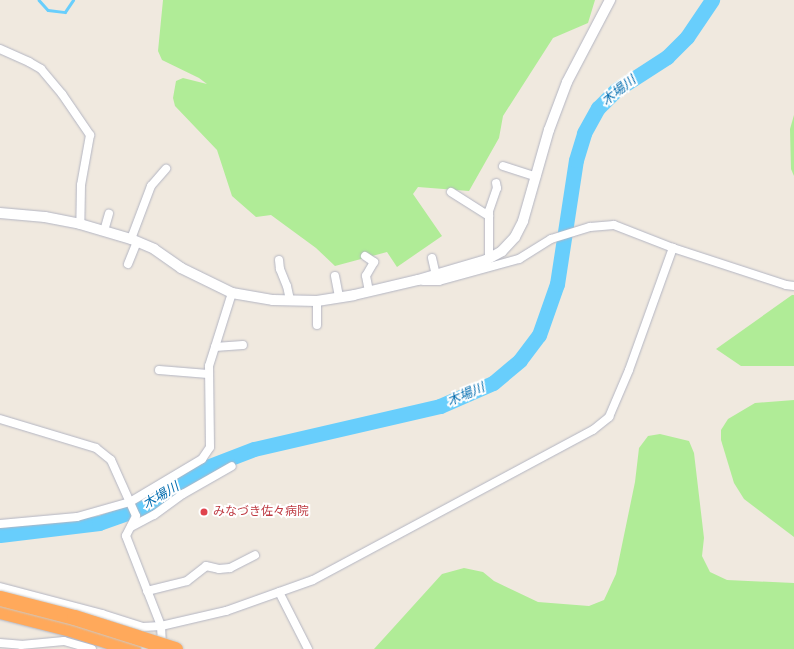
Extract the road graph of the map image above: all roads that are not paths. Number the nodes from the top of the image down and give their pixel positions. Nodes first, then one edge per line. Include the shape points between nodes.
1 (610, 0) edge
2 (0, 49) edge
3 (503, 166) dead end
4 (166, 169) dead end
5 (536, 177) junction
6 (496, 183) dead end
7 (451, 192) dead end
8 (0, 213) edge
9 (109, 214) dead end
10 (489, 216) junction
11 (80, 224) junction
12 (104, 231) junction
13 (134, 240) junction
14 (673, 248) junction
15 (365, 256) dead end
16 (432, 258) dead end
17 (489, 258) junction
18 (279, 260) dead end
19 (128, 264) dead end
20 (436, 275) junction
21 (335, 276) dead end
22 (418, 280) junction
23 (794, 286) edge
24 (369, 292) junction
25 (232, 293) junction
26 (339, 297) junction
27 (290, 300) junction
28 (316, 301) junction
29 (317, 325) dead end
30 (243, 345) dead end
31 (215, 347) junction
32 (159, 370) dead end
33 (208, 374) junction
34 (0, 419) edge
35 (232, 466) dead end
36 (131, 503) junction
37 (0, 524) edge
38 (131, 526) junction
39 (255, 555) dead end
40 (0, 587) edge
41 (147, 591) junction
42 (279, 592) junction
43 (0, 598) edge
44 (0, 611) edge
45 (161, 626) junction
46 (0, 643) edge
47 (92, 649) edge
48 (132, 649) edge
49 (162, 649) edge
50 (175, 649) edge
51 (308, 649) edge

1 - 5 street via 567,82 549,130
2 - 11 street via 41,70 62,94 90,135 81,185
3 - 5 street
4 - 13 street via 151,186
5 - 17 street via 516,237 502,251
6 - 10 street via 497,188
7 - 10 street
8 - 11 street via 45,217
9 - 12 street
10 - 17 street
11 - 12 street
12 - 13 street
13 - 19 street
13 - 25 street via 154,249 181,268
14 - 22 street via 614,225 590,227 551,239 519,259 438,281
14 - 23 street
14 - 42 street via 629,370 609,416 593,430 312,580
15 - 24 street via 374,262 366,276
16 - 20 street
17 - 20 street
18 - 27 street
20 - 22 street
21 - 26 street
22 - 24 street
24 - 26 street
25 - 27 street via 273,300
25 - 31 street
26 - 28 street
27 - 28 street
28 - 29 street
30 - 31 street
31 - 33 street
32 - 33 street
33 - 36 street via 210,447 202,459
34 - 36 street via 96,448 111,460
35 - 38 street via 183,494 154,515
36 - 37 street via 77,517
36 - 38 street via 136,516
38 - 41 street via 126,536
39 - 41 street via 230,568 219,570 206,566 187,581
40 - 45 street via 143,627
41 - 45 street
42 - 45 street via 226,611
42 - 51 street
43 - 50 highway, bridge via 81,619
44 - 48 highway via 71,629
45 - 49 street
46 - 47 street via 21,645 64,641

